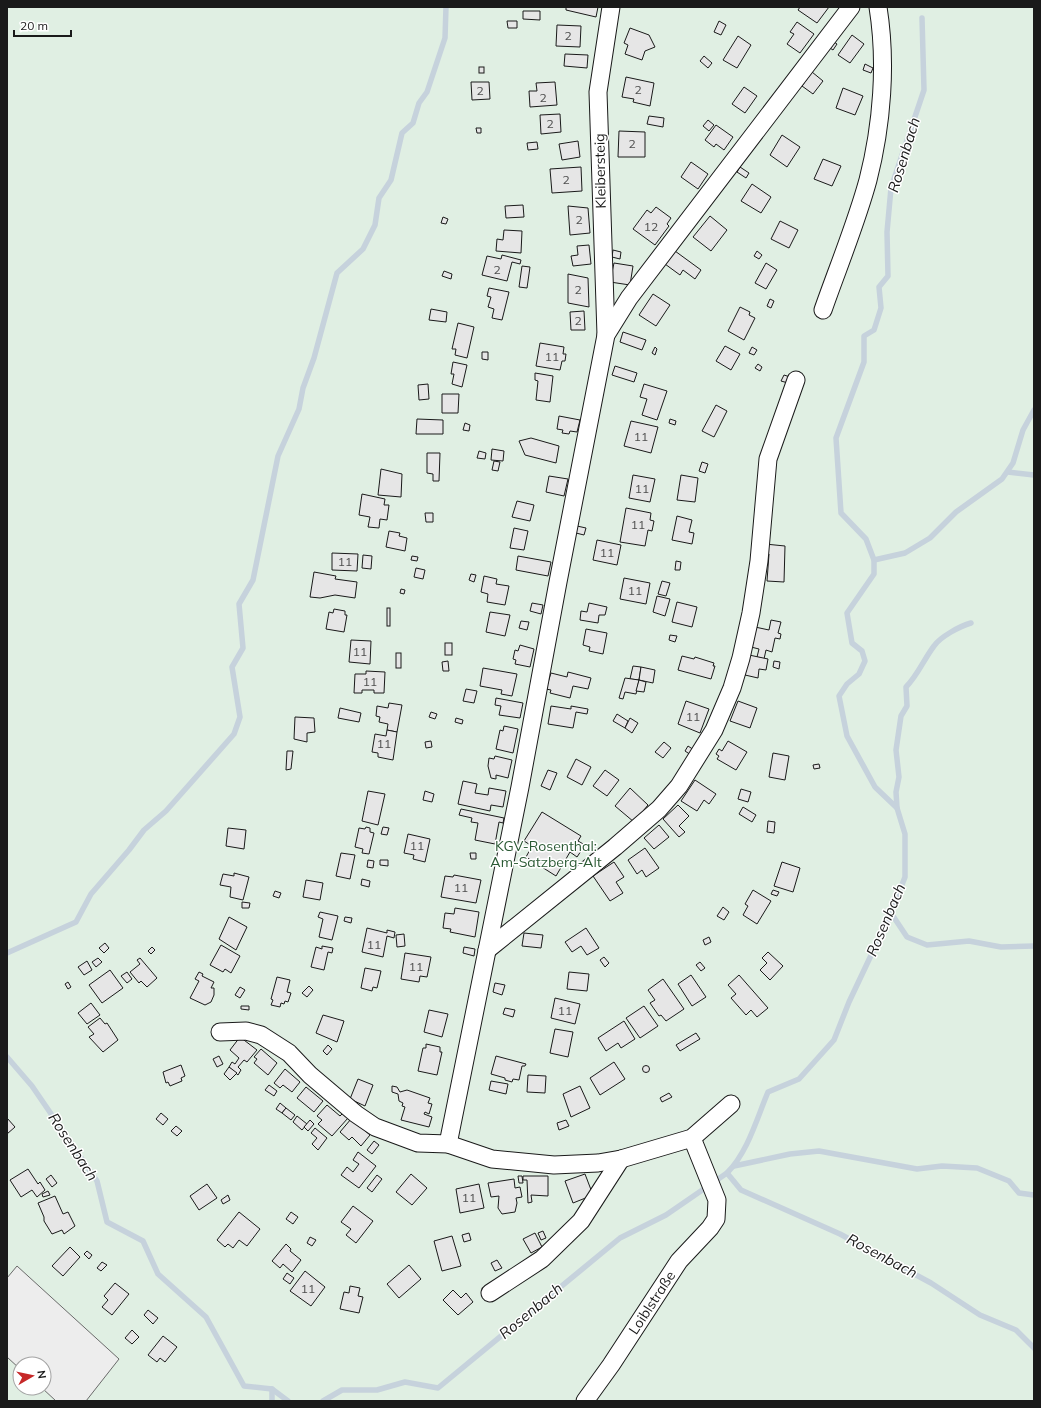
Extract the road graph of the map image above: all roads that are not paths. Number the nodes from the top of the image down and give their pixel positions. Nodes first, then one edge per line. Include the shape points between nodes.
1 (611, 7) edge
2 (851, 7) edge
3 (878, 7) edge
4 (823, 310) dead end
5 (606, 335) junction
6 (796, 380) dead end
7 (487, 950) junction
8 (220, 1032) dead end
9 (731, 1104) dead end
10 (448, 1144) junction
11 (695, 1144) junction
12 (622, 1159) junction
13 (490, 1294) dead end
14 (585, 1401) edge

1 - 5 street, Kleibersteig via 598,92
2 - 5 street via 629,298
3 - 4 street via 882,47 877,135 868,180
5 - 7 street
6 - 7 street via 768,459 759,561 751,613 732,688 714,730 679,786 659,809
7 - 10 street
8 - 10 street via 246,1031 261,1035 289,1053 310,1075 375,1127 418,1143
9 - 11 street
10 - 12 street via 492,1159 554,1165
11 - 12 street
11 - 14 street, Loiblstraße via 718,1206 713,1224 679,1261
12 - 13 street via 581,1221 542,1258

